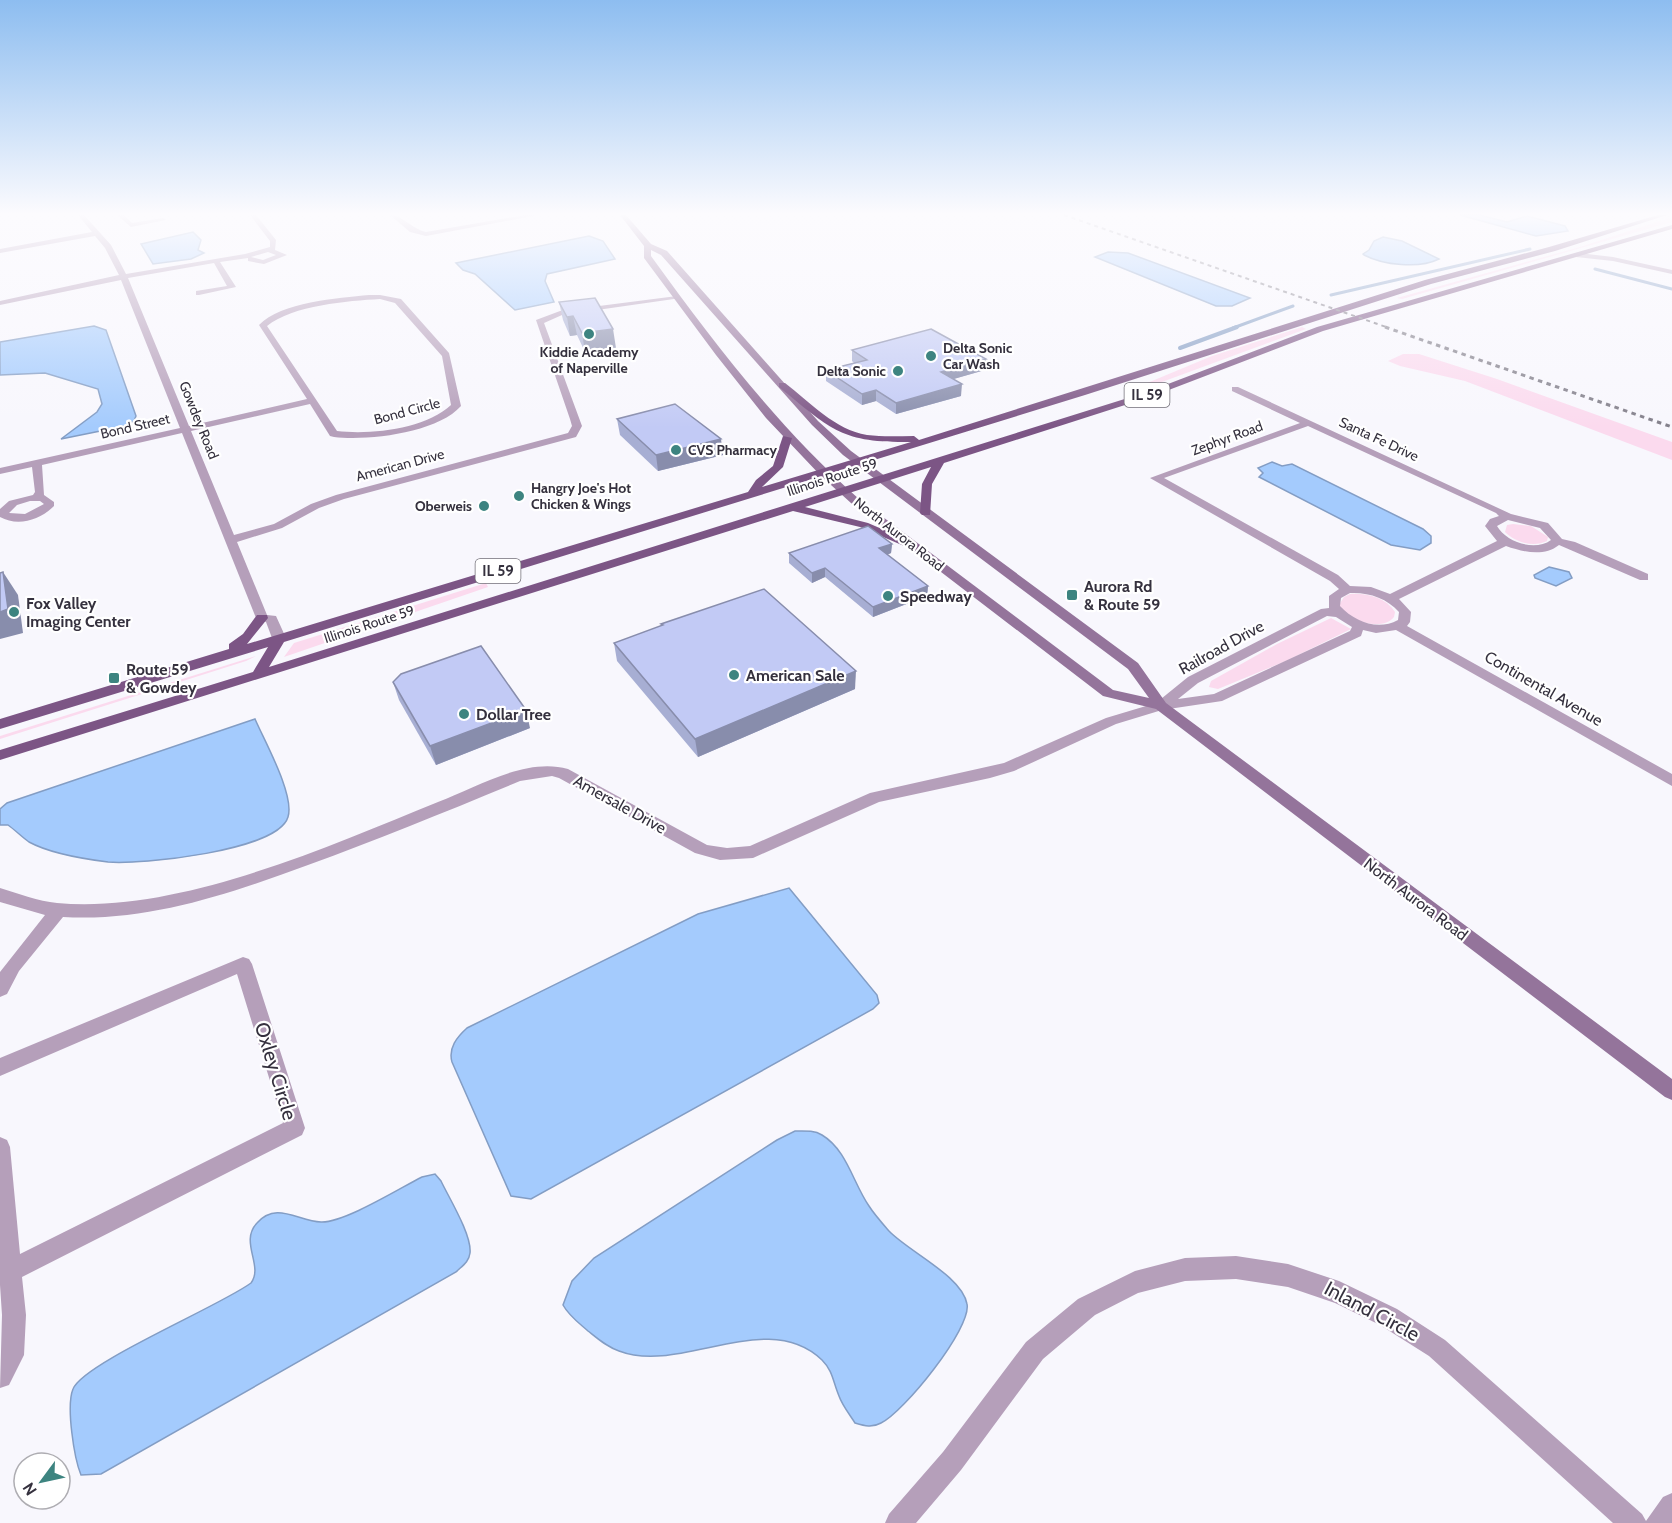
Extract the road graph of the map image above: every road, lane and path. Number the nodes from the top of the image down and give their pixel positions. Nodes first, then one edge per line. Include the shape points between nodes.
1 (84, 286) edge
2 (127, 286) edge
3 (231, 286) edge
4 (669, 286) edge
5 (694, 286) edge
6 (1415, 286) edge
7 (1470, 286) edge
8 (199, 293) dead end
9 (677, 297) junction
10 (0, 303) edge
11 (782, 385) junction
12 (1235, 389) dead end
13 (311, 401) junction
14 (1308, 423) junction
15 (187, 428) junction
16 (787, 438) junction
17 (929, 440) junction
18 (857, 461) junction
19 (37, 462) junction
20 (939, 462) junction
21 (0, 471) edge
22 (822, 472) junction
23 (880, 479) junction
24 (843, 491) junction
25 (752, 494) junction
26 (37, 497) dead end
27 (792, 507) junction
28 (926, 513) junction
29 (1508, 518) junction
30 (231, 540) junction
31 (1506, 541) junction
32 (1557, 541) junction
33 (915, 547) junction
34 (1644, 577) dead end
35 (1347, 590) junction
36 (1391, 598) junction
37 (1338, 613) junction
38 (262, 618) junction
39 (1359, 625) junction
40 (1398, 626) junction
41 (279, 638) junction
42 (210, 658) junction
43 (258, 676) junction
44 (1161, 706) junction
45 (0, 724) edge
46 (0, 755) edge
47 (1672, 781) edge
48 (0, 895) edge
49 (59, 910) junction
50 (0, 988) edge
51 (0, 1067) edge
52 (1672, 1091) edge
53 (0, 1147) edge
54 (12, 1270) junction
55 (0, 1376) edge
56 (1672, 1506) edge
57 (898, 1523) edge
58 (1633, 1523) edge
59 (1658, 1523) edge

1 - 10 street
2 - 15 street, Gowdey Road
3 - 8 street
4 - 9 main road, North Aurora Road
5 - 11 main road, North Aurora Road
6 - 17 main road, Illinois Route 59 / IL 59
7 - 20 main road, Illinois Route 59 / IL 59 via 1320,329 1150,394
9 - 16 main road, North Aurora Road
9 - 30 street, American Drive via 560,313 539,322 577,426 572,435 327,501 278,526
11 - 17 main road via 851,434 873,439
11 - 18 main road, North Aurora Road via 822,430
12 - 14 street, Santa Fe Drive
13 - 13 street, Bond Circle via 264,328 264,322 289,312 380,297 398,301 447,355 456,406 447,416 354,437 330,431
13 - 15 street, Bond Street
14 - 29 street, Santa Fe Drive
14 - 35 street, Zephyr Road via 1155,478 1334,578
15 - 19 street, Bond Street
15 - 30 street, Gowdey Road
16 - 22 main road, North Aurora Road
16 - 25 main road via 778,467
17 - 18 main road, Illinois Route 59 / IL 59
18 - 22 main road, Illinois Route 59 / IL 59
18 - 23 main road, North Aurora Road
19 - 21 street, Bond Street
19 - 26 street
20 - 23 main road, Illinois Route 59 / IL 59
20 - 28 main road via 927,484
22 - 24 main road, North Aurora Road
22 - 25 main road, Illinois Route 59 / IL 59
23 - 24 main road, Illinois Route 59 / IL 59
23 - 28 main road, North Aurora Road
24 - 27 main road, Illinois Route 59 / IL 59
24 - 33 main road, North Aurora Road
25 - 41 main road, Illinois Route 59 / IL 59
27 - 33 main road via 864,525
27 - 43 main road, Illinois Route 59 / IL 59
28 - 44 main road, North Aurora Road via 1133,666
29 - 31 street via 1494,521 1491,526
29 - 32 street via 1538,523 1553,532
30 - 38 street, Gowdey Road
31 - 32 street via 1538,549
31 - 36 street
32 - 34 street
33 - 44 main road, North Aurora Road via 1108,693
35 - 36 street via 1369,590
35 - 37 street via 1333,601
36 - 40 street via 1405,612 1406,617
37 - 39 street
37 - 44 street, Railroad Drive via 1325,612 1193,680
38 - 41 street, Gowdey Road via 271,619
38 - 42 main road via 248,637
39 - 40 street via 1381,629
39 - 44 street, Railroad Drive via 1356,633 1217,698
40 - 47 street, Continental Avenue
41 - 42 main road, Illinois Route 59 / IL 59
41 - 43 main road
42 - 45 main road, Illinois Route 59 / IL 59
43 - 46 main road, Illinois Route 59 / IL 59
44 - 49 street, Amersale Drive via 1111,721 1009,767 875,797 753,852 714,854 563,773 533,772 225,888 167,902
44 - 52 main road, North Aurora Road
48 - 49 street, Amersale Drive
49 - 50 street
51 - 54 street, Oxley Circle via 243,964 295,1128
53 - 54 street
54 - 55 street via 14,1341 12,1355
56 - 59 street
57 - 58 street, Inland Circle via 924,1498 1038,1347 1074,1314 1112,1291 1137,1282 1188,1268 1229,1266 1320,1284 1413,1330

